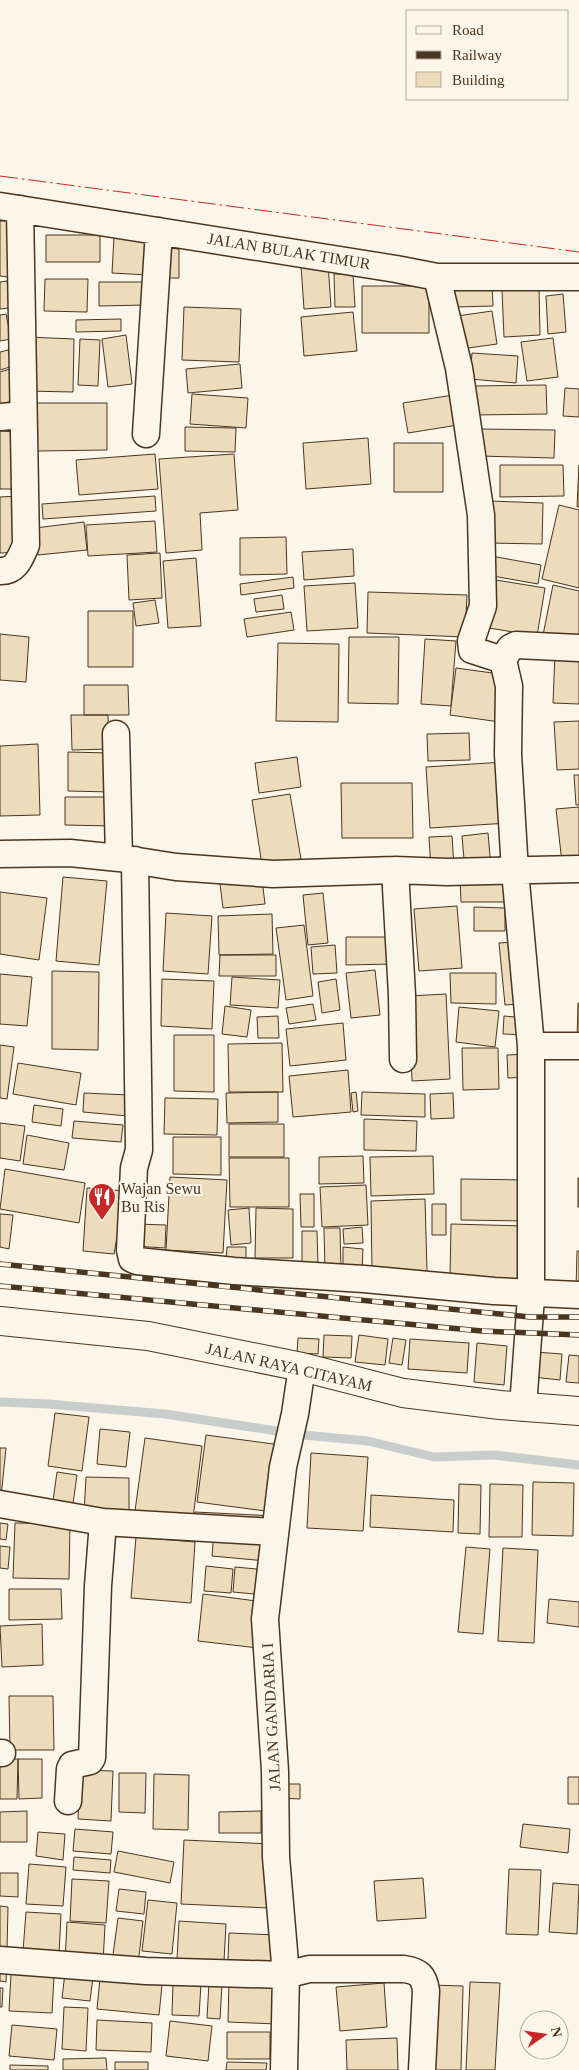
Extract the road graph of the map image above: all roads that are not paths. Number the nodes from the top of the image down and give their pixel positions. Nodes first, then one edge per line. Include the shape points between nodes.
1 (10, 207) edge
2 (159, 231) junction
3 (437, 277) junction
4 (579, 277) edge
5 (12, 416) edge
6 (146, 434) dead end
7 (0, 571) edge
8 (579, 648) edge
9 (504, 660) junction
10 (116, 734) dead end
11 (0, 854) edge
12 (127, 859) junction
13 (579, 869) edge
14 (395, 870) junction
15 (515, 871) junction
16 (531, 1046) junction
17 (579, 1046) edge
18 (403, 1059) dead end
19 (531, 1293) junction
20 (579, 1295) edge
21 (0, 1321) edge
22 (302, 1367) junction
23 (524, 1408) junction
24 (579, 1412) edge
25 (0, 1504) edge
26 (103, 1522) junction
27 (274, 1532) junction
28 (68, 1801) dead end
29 (0, 1960) edge
30 (286, 1975) junction
31 (284, 2070) edge
32 (422, 2070) edge

1 - 2 street, JALAN BULAK TIMUR
1 - 5 street
2 - 3 street, JALAN BULAK TIMUR
2 - 6 street
3 - 4 street, JALAN BULAK TIMUR
3 - 9 street via 459,368 481,515 483,606 471,641 472,650
5 - 7 street via 26,545 17,564 6,572
8 - 9 street via 516,644
9 - 15 street via 510,686 508,754
10 - 12 street
11 - 12 street via 70,854
12 - 14 street via 176,867 273,874
12 - 19 street via 139,1150 134,1168 132,1259 234,1271
13 - 15 street
14 - 15 street
14 - 18 street
15 - 16 street
16 - 17 street
16 - 19 street
19 - 20 street
19 - 23 street
21 - 22 main road, JALAN RAYA CITAYAM via 148,1336
22 - 23 main road, JALAN RAYA CITAYAM via 403,1393
22 - 27 street, JALAN GANDARIA I
23 - 24 main road, JALAN RAYA CITAYAM
25 - 26 street
26 - 27 street
26 - 28 street via 92,1758 90,1762 72,1765
27 - 30 street, JALAN GANDARIA I via 265,1619 275,1771 276,1857
29 - 30 street via 146,1971
30 - 31 street, JALAN GANDARIA I
30 - 32 street via 309,1970 414,1970 425,1981 426,1992

